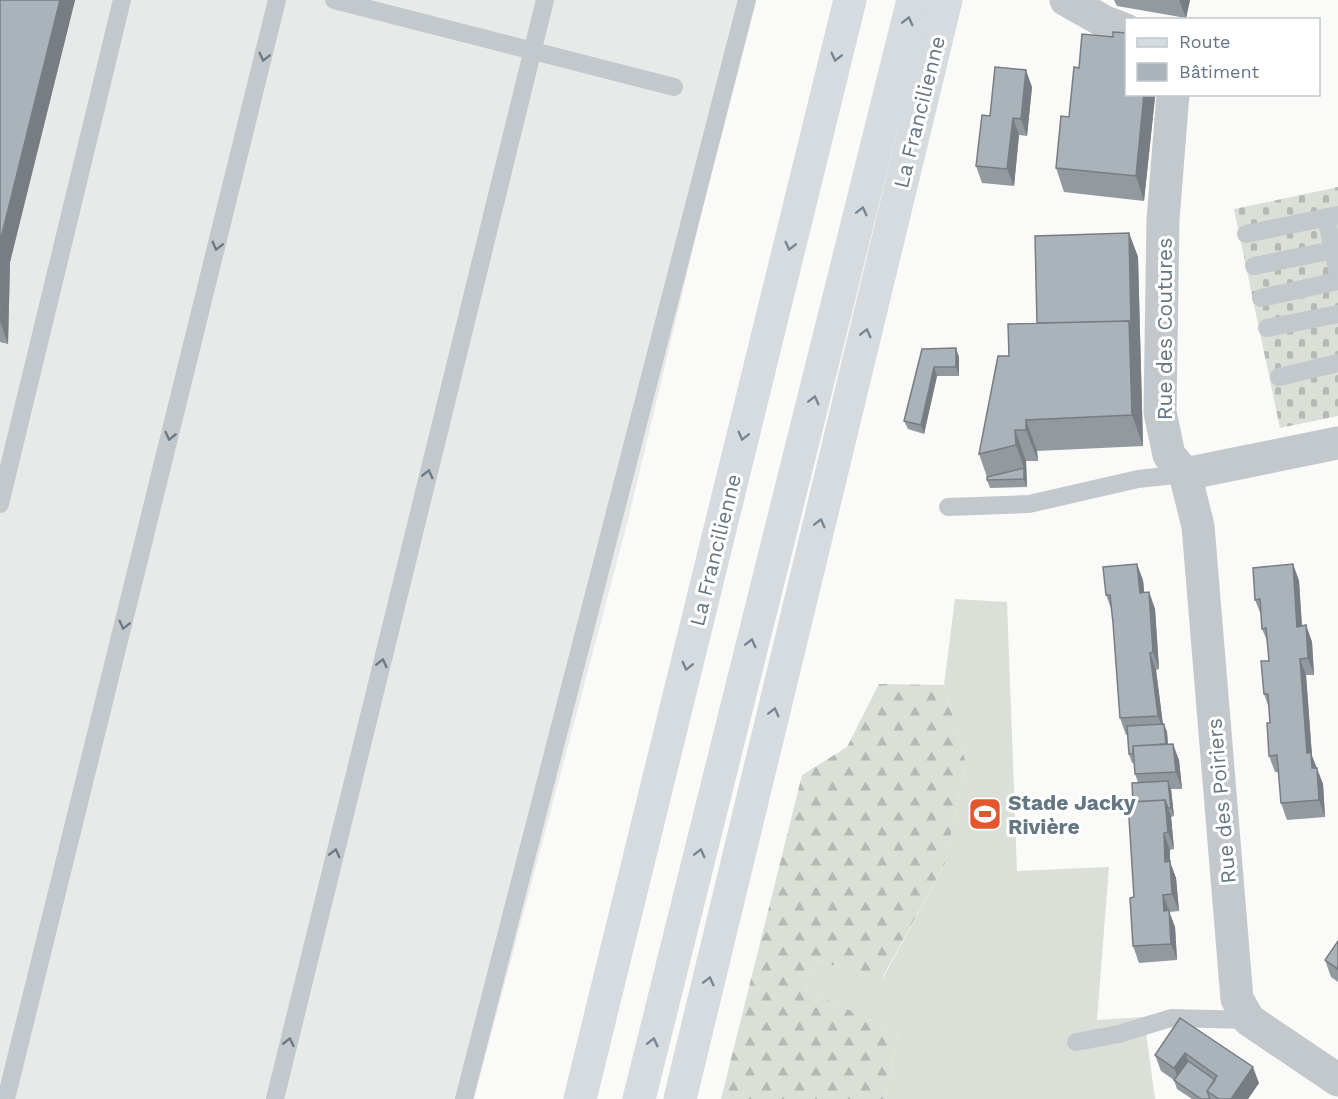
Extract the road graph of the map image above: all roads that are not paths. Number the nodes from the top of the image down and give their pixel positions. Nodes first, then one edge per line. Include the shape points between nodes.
1 (122, 0) edge
2 (278, 0) edge
3 (334, 0) edge
4 (545, 0) edge
5 (747, 0) edge
6 (850, 0) edge
7 (913, 0) edge
8 (946, 0) edge
9 (1066, 0) edge
10 (1125, 30) edge
11 (532, 51) junction
12 (674, 87) dead end
13 (1173, 96) edge
14 (1332, 216) edge
15 (1246, 234) dead end
16 (1335, 250) edge
17 (1254, 266) dead end
18 (1338, 274) edge
19 (1338, 281) edge
20 (1261, 298) dead end
21 (1338, 314) edge
22 (1268, 328) dead end
23 (1338, 363) edge
24 (1279, 376) dead end
25 (1338, 443) edge
26 (1185, 474) junction
27 (0, 504) edge
28 (948, 507) dead end
29 (1249, 1020) junction
30 (1076, 1042) dead end
31 (1338, 1083) edge
32 (6, 1099) edge
33 (275, 1099) edge
34 (464, 1099) edge
35 (580, 1099) edge
36 (639, 1099) edge
37 (680, 1099) edge
38 (1328, 1099) edge

1 - 27 lane
2 -> 32 lane
3 - 11 lane
4 - 11 lane
5 - 34 lane
6 -> 35 main road, La Francilienne
36 -> 7 main road
37 -> 8 main road, La Francilienne
9 - 10 street
11 - 12 lane
33 -> 11 lane
13 - 26 street, Rue des Coutures via 1163,219 1160,412 1169,455
14 - 15 lane
14 - 16 lane
16 - 17 lane
16 - 18 lane
19 - 20 lane
21 - 22 lane
23 - 24 lane
25 - 26 street
26 - 28 lane via 1138,479 1029,504
26 - 29 street, Rue des Poiriers via 1198,526 1237,999
29 - 30 lane via 1171,1018
29 - 31 street
31 - 38 street

